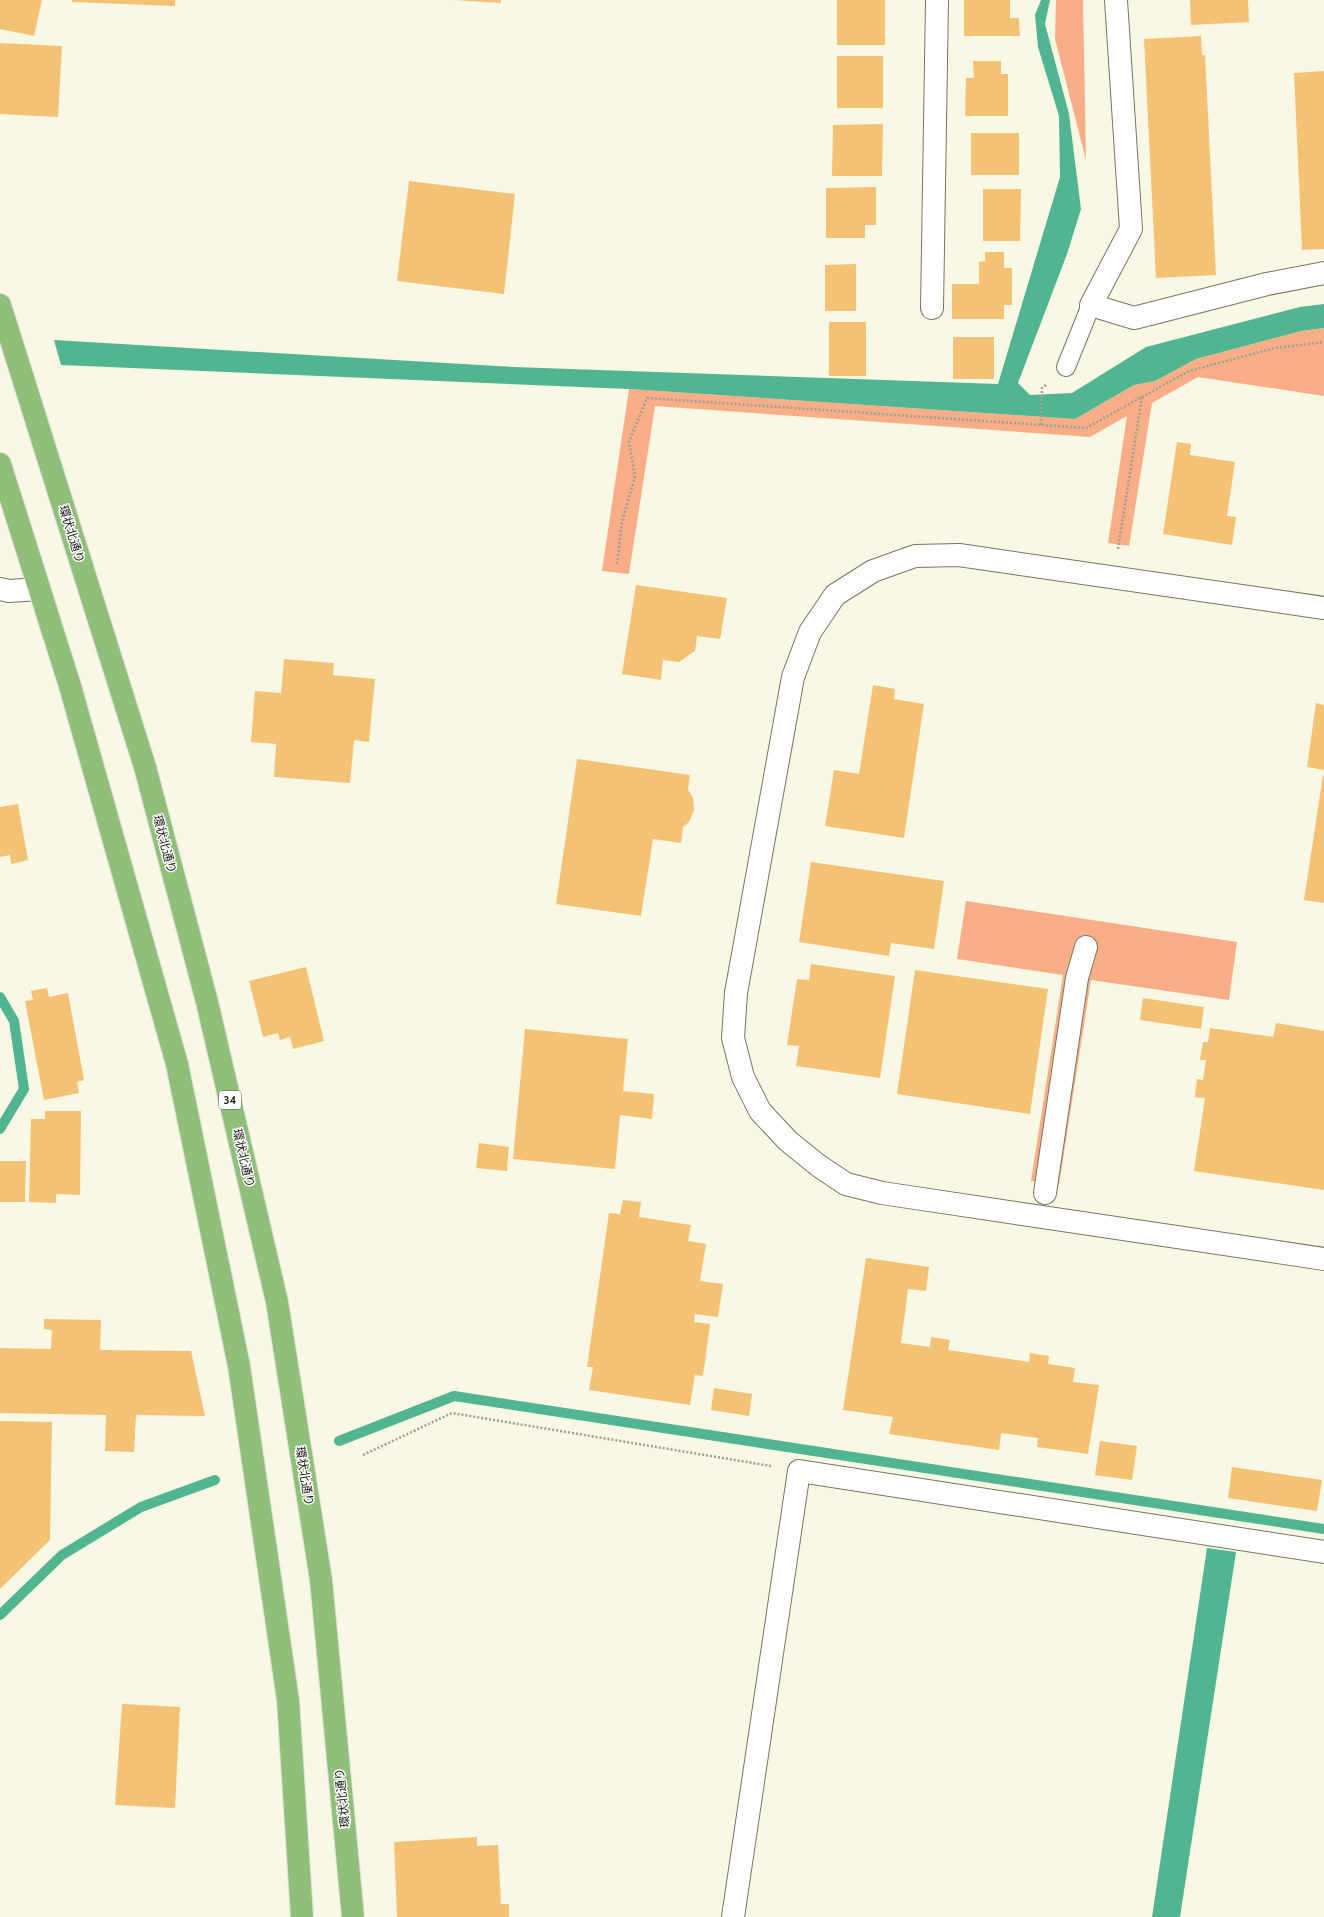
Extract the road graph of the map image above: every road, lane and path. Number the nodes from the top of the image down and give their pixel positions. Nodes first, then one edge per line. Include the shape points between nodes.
1 (938, 0) edge
2 (1116, 0) edge
3 (1324, 273) edge
4 (0, 305) edge
5 (1090, 305) junction
6 (932, 308) dead end
7 (1324, 342) edge
8 (1066, 367) dead end
9 (1042, 388) dead end
10 (1142, 397) junction
11 (1040, 425) junction
12 (0, 464) edge
13 (1117, 552) dead end
14 (617, 564) dead end
15 (0, 589) edge
16 (39, 589) junction
17 (1324, 608) edge
18 (1086, 947) dead end
19 (1045, 1193) dead end
20 (1324, 1259) edge
21 (363, 1455) dead end
22 (799, 1471) junction
23 (1324, 1552) edge
24 (302, 1917) edge
25 (353, 1917) edge
26 (733, 1917) edge

1 - 6 street
2 - 5 street via 1131,228
3 - 5 street via 1267,284 1134,318
4 - 25 highway, 環状北通り / 34 via 145,767 208,1002 277,1302 321,1580
5 - 8 lane
7 - 10 path via 1275,348 1189,371
9 - 11 path
10 - 11 path via 1086,428
10 - 13 path
11 - 14 path via 646,398 629,442 635,477 622,521
12 - 16 highway
15 - 16 street
16 - 24 highway via 70,686 177,1064 239,1366 288,1700
17 - 20 street via 958,555 915,556 873,571 835,596 810,632 793,677 736,993 734,1038 743,1076 760,1111 788,1141 846,1184 882,1193
18 - 19 street via 1077,978
21 - 22 path via 452,1413
22 - 23 street
22 - 26 street

